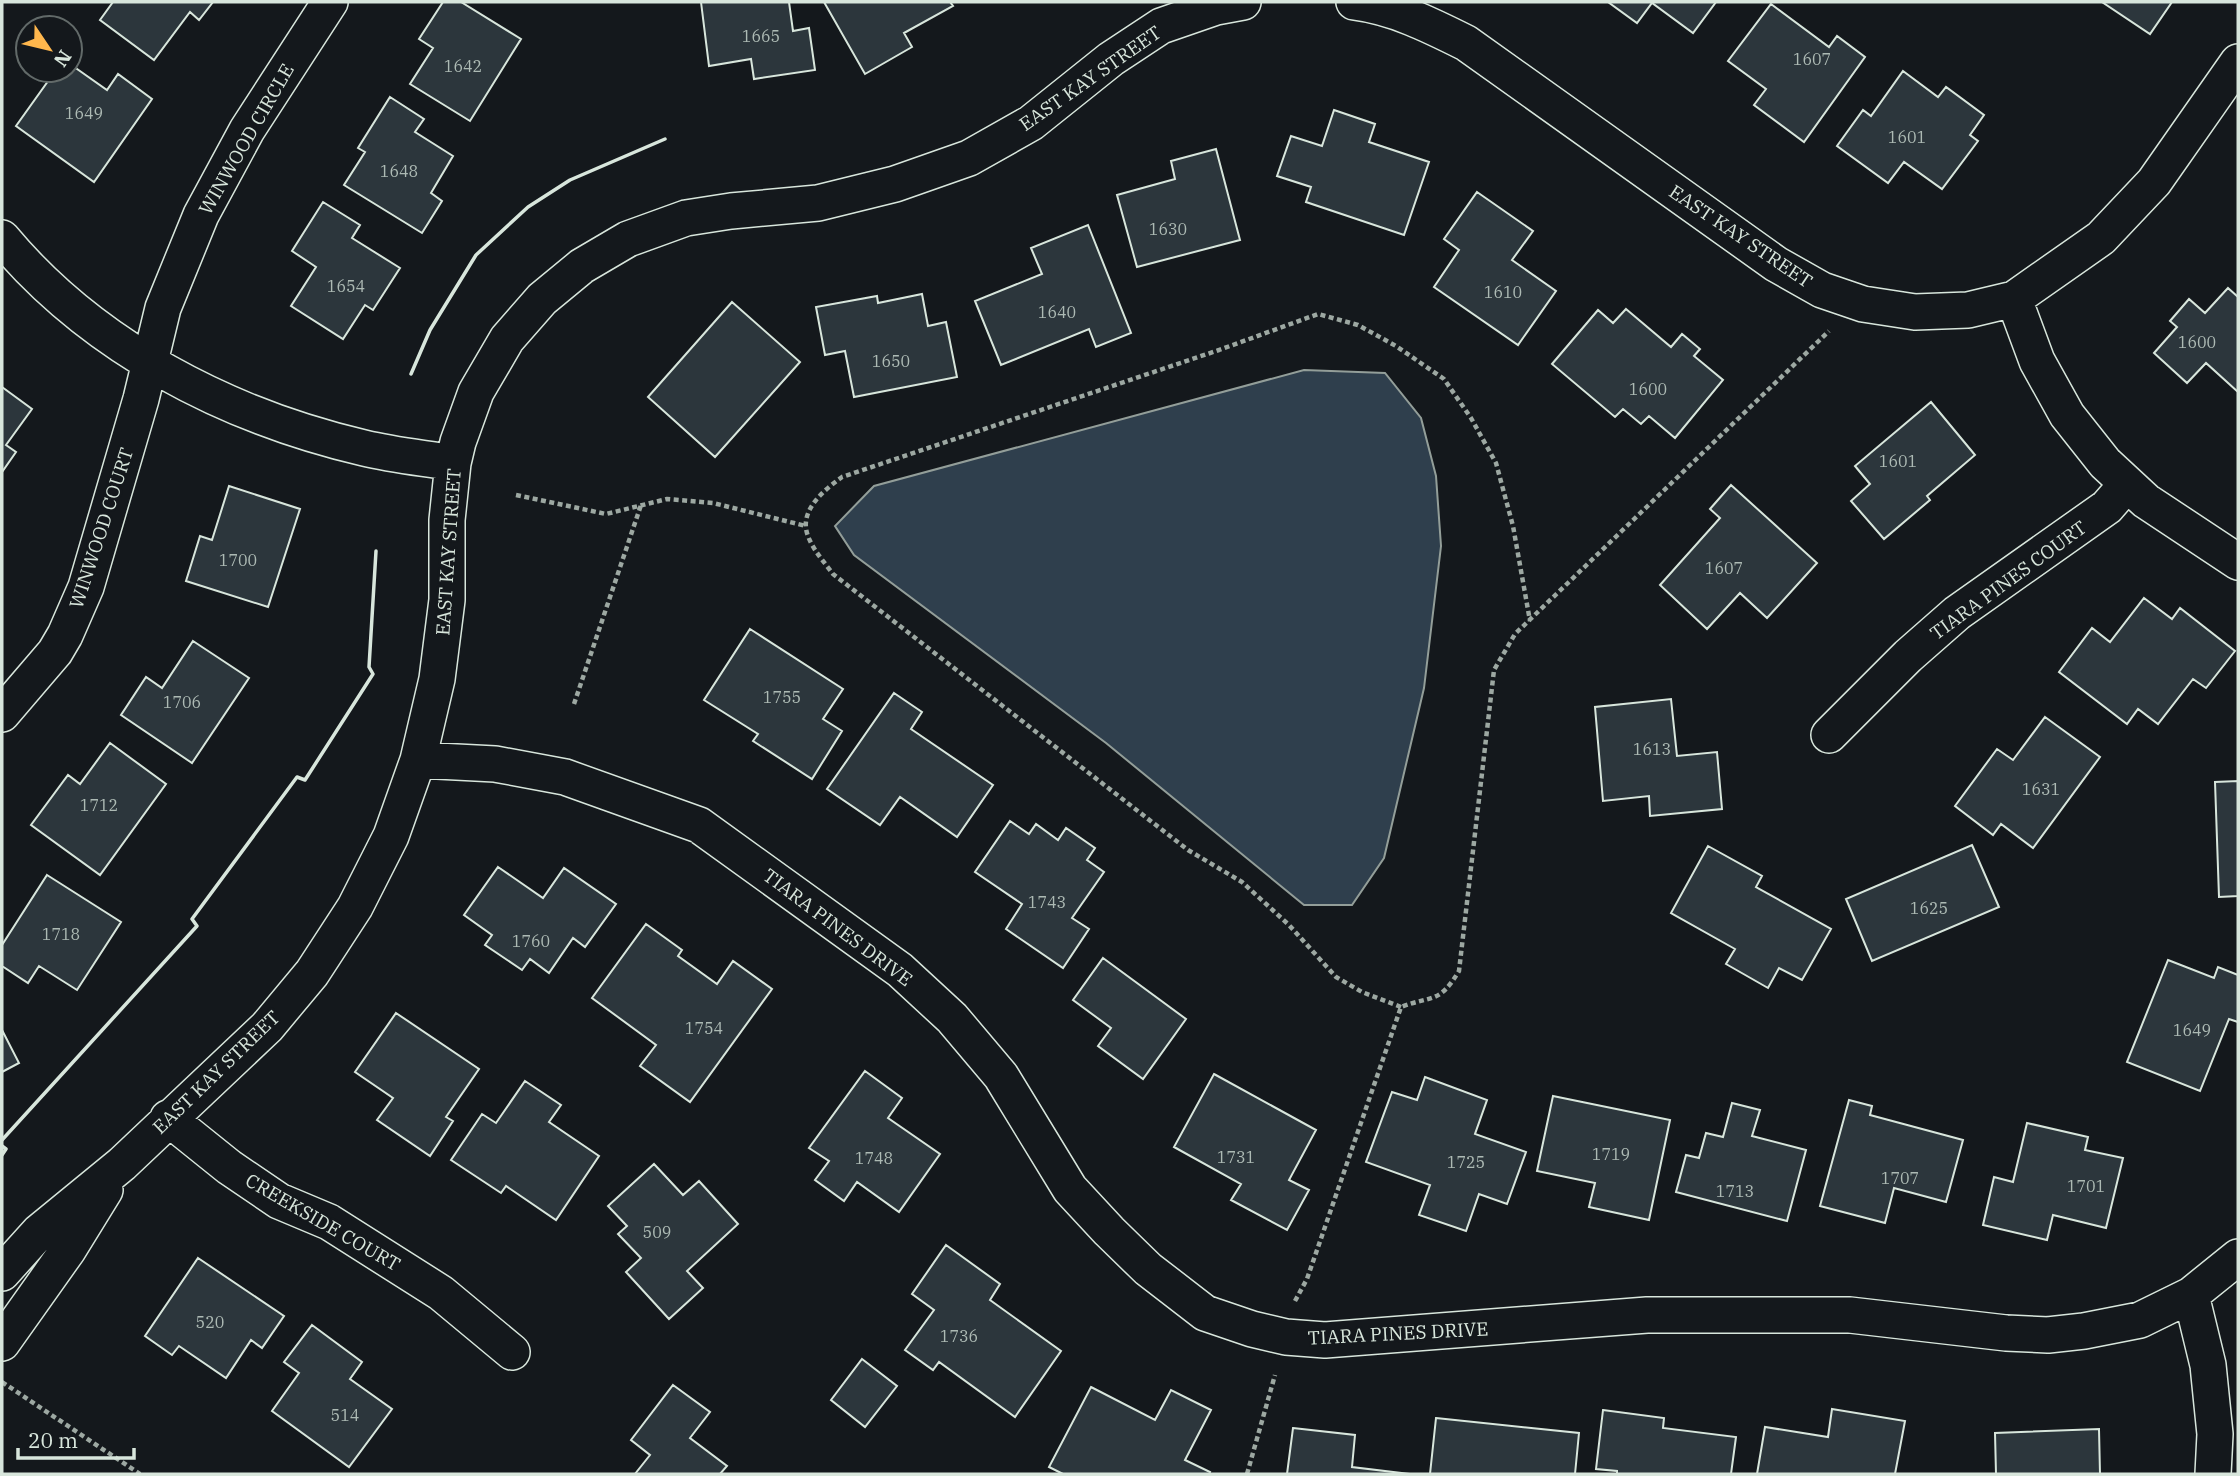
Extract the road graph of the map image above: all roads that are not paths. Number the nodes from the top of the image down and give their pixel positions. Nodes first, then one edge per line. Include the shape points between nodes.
1 (330, 2) edge
2 (1354, 2) edge
3 (1224, 3) edge
4 (2238, 62) edge
5 (2, 238) edge
6 (2014, 299) junction
7 (149, 362) junction
8 (453, 463) junction
9 (2127, 484) junction
10 (2238, 562) edge
11 (2, 714) edge
12 (1829, 735) dead end
13 (418, 760) junction
14 (168, 1118) junction
15 (121, 1164) junction
16 (2238, 1257) edge
17 (2, 1273) edge
18 (2191, 1295) junction
19 (2, 1343) edge
20 (512, 1352) dead end
21 (2213, 1474) edge

1 - 7 street, WINWOOD CIRCLE via 247,130 201,215 163,308
2 - 6 street, EAST KAY STREET via 1418,19 1465,43 1776,264 1822,290 1863,304 1915,312 1968,310
3 - 8 street, EAST KAY STREET via 1161,26 1031,123 969,158 895,184 818,203 686,218 628,239 582,266 542,299 507,339 476,392
4 - 6 street, EAST KAY STREET via 2145,192 2101,238
5 - 7 street via 79,316
6 - 9 street via 2037,361 2067,415
7 - 8 street via 215,397 288,426 364,448
7 - 11 street, WINWOOD COURT via 86,587 55,652
8 - 13 street, EAST KAY STREET via 447,520 447,600 439,666
9 - 10 street
9 - 12 street, TIARA PINES COURT via 2107,507 1957,612
13 - 14 street, EAST KAY STREET via 391,836 355,907 312,973 267,1027
13 - 18 street, TIARA PINES DRIVE via 495,764 565,776 699,825 900,970 952,1018 1001,1076 1070,1189 1109,1231 1148,1269 1205,1313 1252,1329 1325,1340 1647,1315 1850,1315 2048,1335 2140,1320
14 - 15 street, EAST KAY STREET
14 - 20 street, CREEKSIDE COURT via 279,1200 329,1222 441,1293
15 - 17 street, EAST KAY STREET via 39,1232
15 - 19 street, EAST KAY STREET
16 - 18 street, TIARA PINES DRIVE
18 - 21 street via 2208,1365

